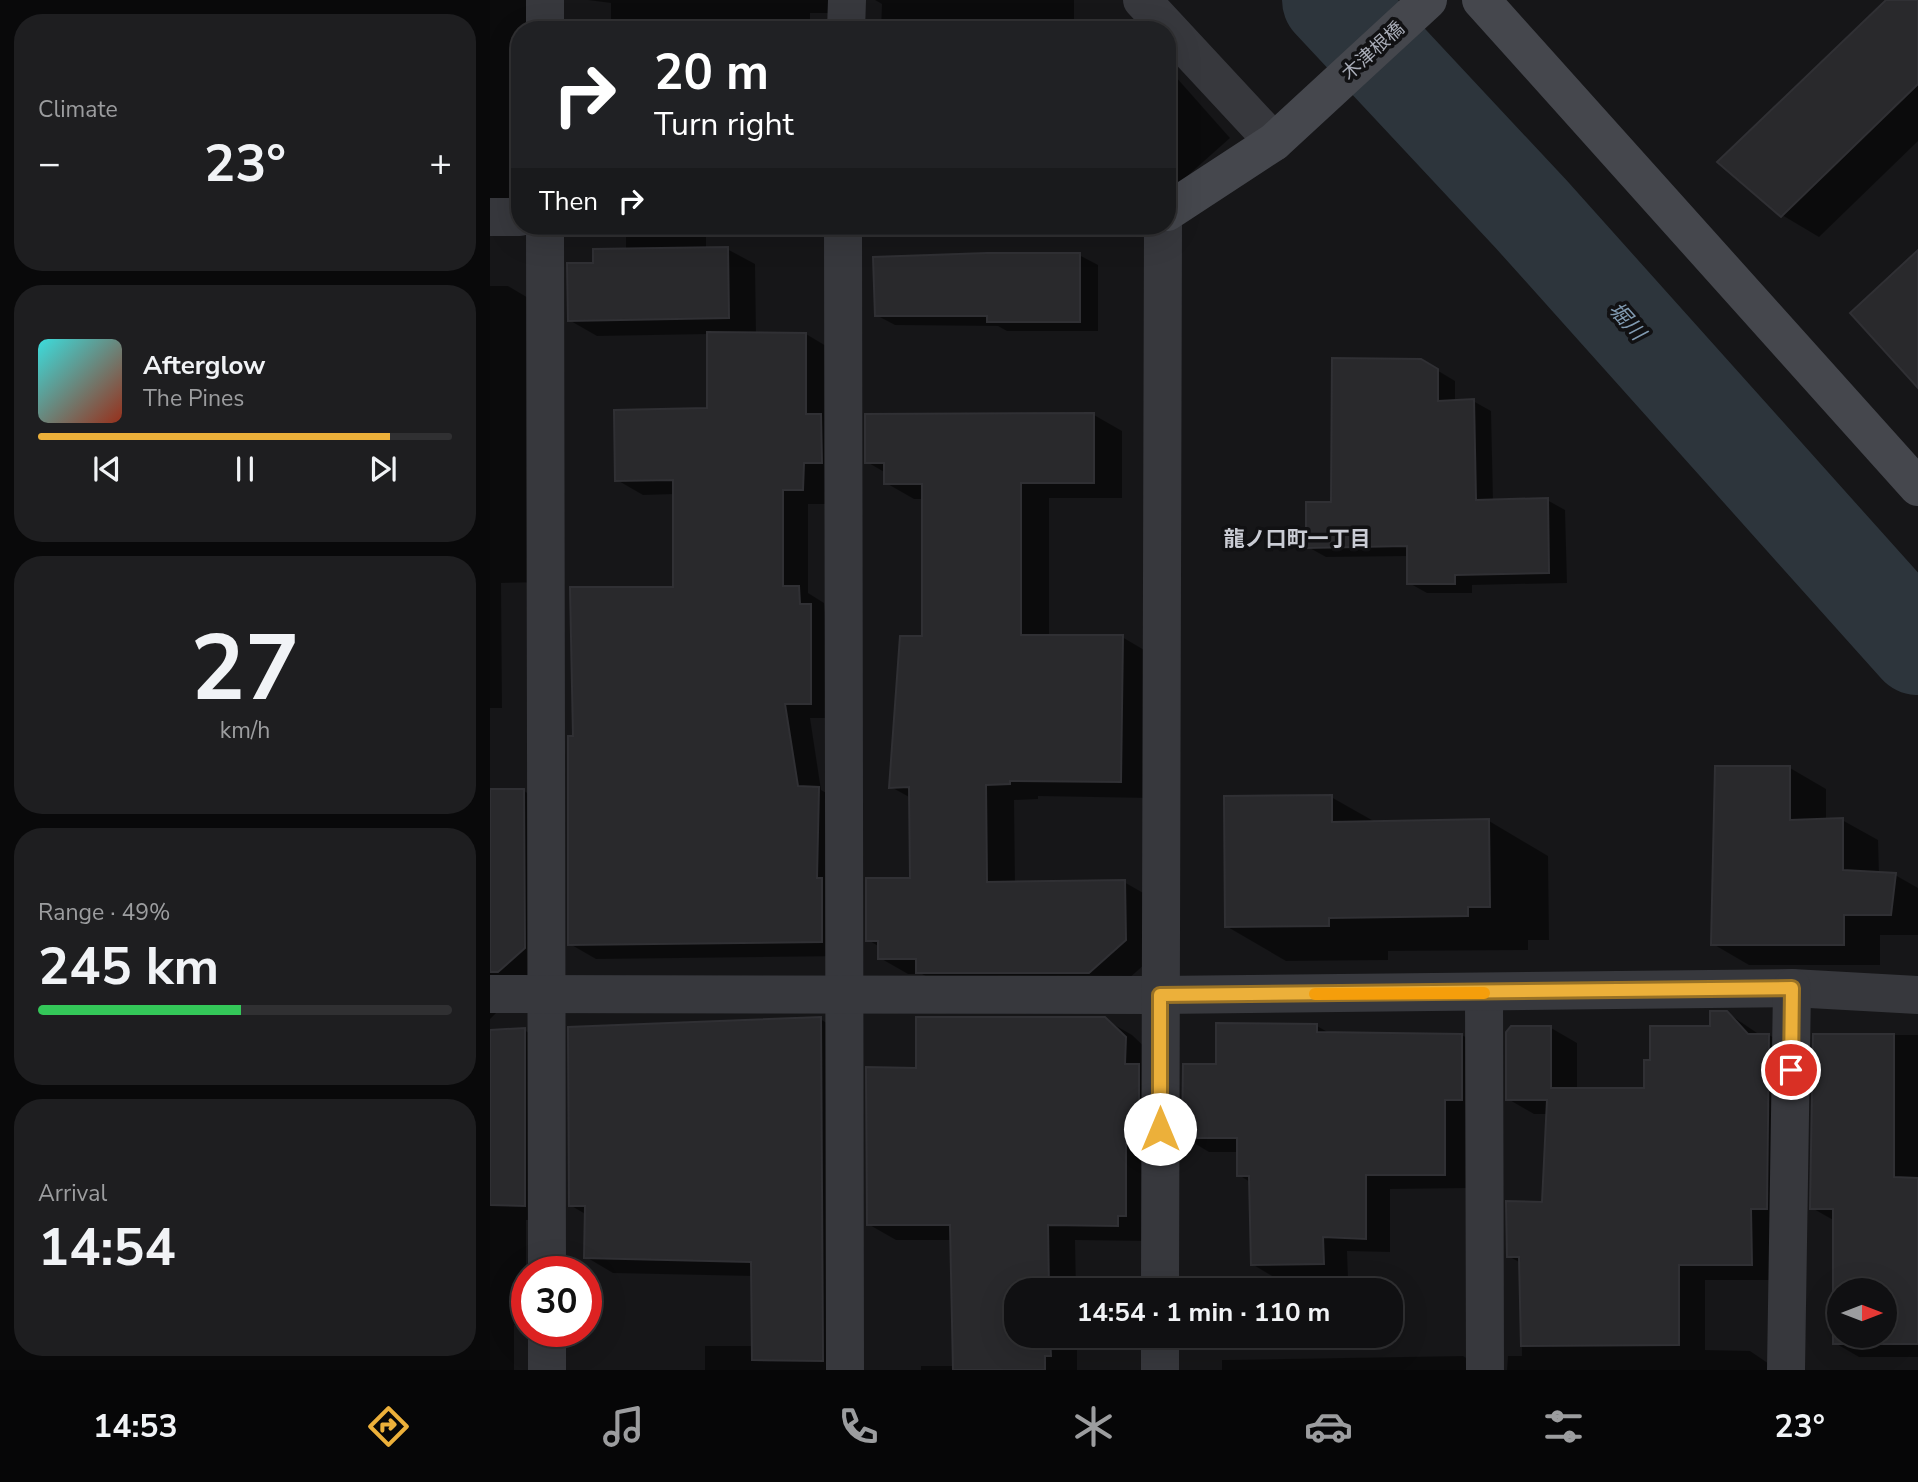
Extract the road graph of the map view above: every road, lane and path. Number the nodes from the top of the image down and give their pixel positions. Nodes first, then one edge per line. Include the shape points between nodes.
1 (545, 0) edge
2 (847, 0) edge
3 (1142, 0) edge
4 (1481, 0) edge
5 (1424, 5) edge
6 (545, 21) edge
7 (846, 21) edge
8 (1162, 21) edge
9 (1176, 37) edge
10 (1274, 142) junction
11 (1176, 206) edge
12 (490, 217) edge
13 (511, 217) edge
14 (545, 235) edge
15 (843, 235) edge
16 (1163, 235) edge
17 (1918, 487) edge
18 (1792, 988) junction
19 (844, 992) junction
20 (1484, 993) junction
21 (490, 994) edge
22 (546, 994) junction
23 (1160, 995) junction
24 (1918, 995) edge
25 (547, 1256) edge
26 (1160, 1278) edge
27 (547, 1347) edge
28 (1160, 1348) edge
29 (547, 1370) edge
30 (845, 1370) edge
31 (1160, 1370) edge
32 (1485, 1370) edge
33 (1786, 1370) edge

1 - 6 street
2 - 7 street
3 - 8 street
4 - 17 street
5 - 10 street, 木津根橋
9 - 10 street
10 - 11 street, 木津根橋
12 - 13 street
14 - 22 street
15 - 19 street
16 - 23 street
18 - 20 street
18 - 24 street
18 - 33 street
19 - 22 street
19 - 23 street
19 - 30 street
20 - 23 street
20 - 32 street
21 - 22 street
22 - 25 street
23 - 26 street
27 - 29 street
28 - 31 street

